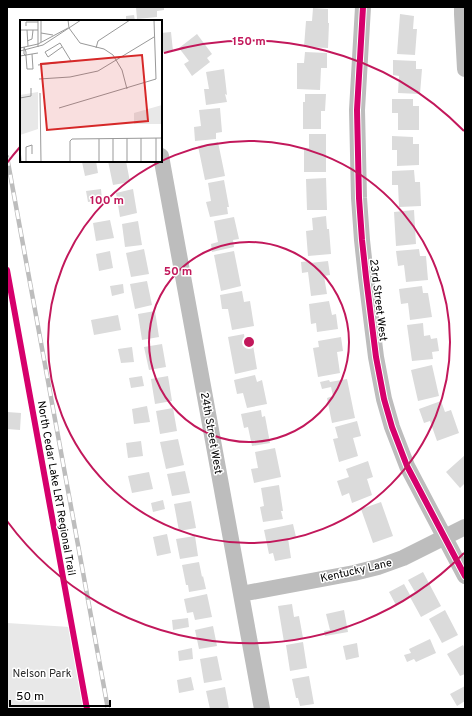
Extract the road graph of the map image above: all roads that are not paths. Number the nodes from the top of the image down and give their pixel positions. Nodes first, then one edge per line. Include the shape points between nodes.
1 (363, 7) edge
2 (462, 7) edge
3 (465, 69) edge
4 (162, 161) edge
5 (465, 527) edge
6 (444, 538) junction
7 (465, 576) edge
8 (241, 594) junction
9 (262, 709) edge

1 - 6 street, 23rd Street West via 357,110 359,198 376,357 384,399 406,466
2 - 3 street
4 - 8 street, 24th Street West
5 - 6 street, Kentucky Lane
6 - 7 street, 23rd Street West
6 - 8 street, Kentucky Lane via 378,567
8 - 9 street, 24th Street West

